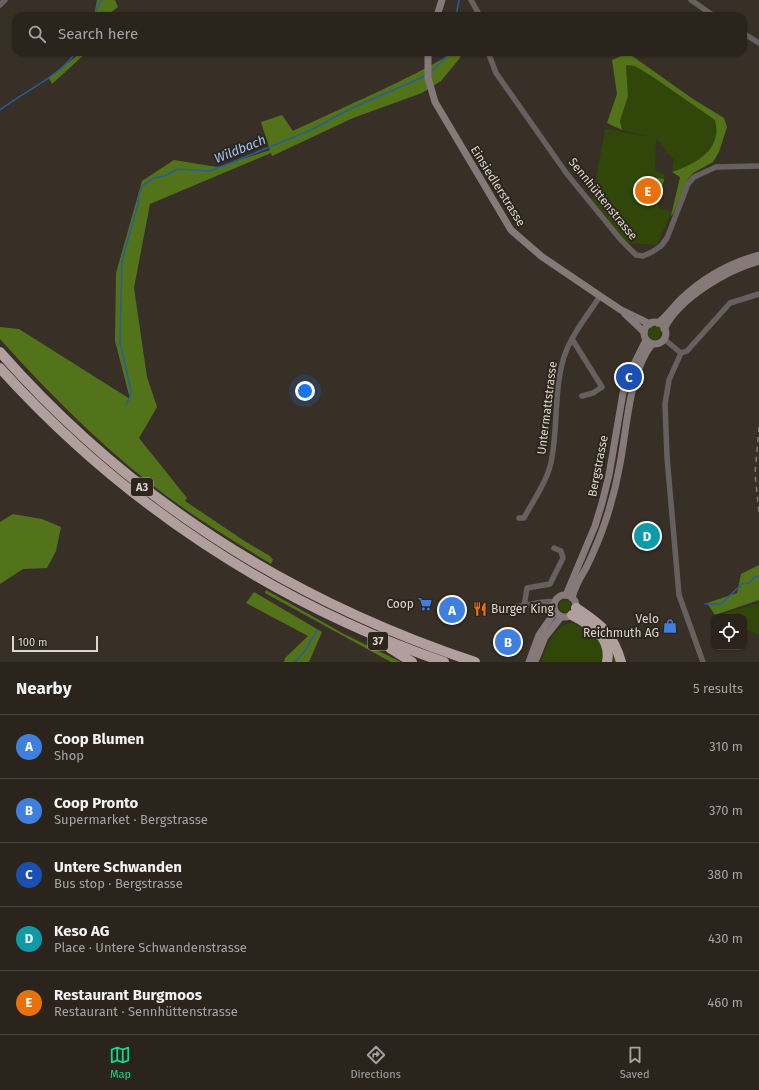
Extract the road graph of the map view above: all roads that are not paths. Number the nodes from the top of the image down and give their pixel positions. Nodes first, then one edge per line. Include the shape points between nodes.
1 (5, 0) edge
2 (442, 0) edge
3 (471, 0) edge
4 (692, 0) edge
5 (0, 5) edge
6 (438, 12) edge
7 (478, 12) edge
8 (708, 12) edge
9 (747, 36) edge
10 (759, 43) edge
11 (428, 56) edge
12 (490, 56) edge
13 (759, 166) edge
14 (759, 256) edge
15 (759, 261) edge
16 (759, 294) edge
17 (600, 296) junction
18 (621, 310) junction
19 (654, 323) junction
20 (664, 329) junction
21 (572, 339) junction
22 (647, 339) junction
23 (664, 339) junction
24 (0, 352) edge
25 (682, 353) junction
26 (0, 368) edge
27 (582, 396) dead end
28 (519, 518) dead end
29 (554, 548) dead end
30 (569, 596) junction
31 (554, 602) junction
32 (516, 606) dead end
33 (524, 606) junction
34 (574, 612) junction
35 (558, 615) junction
36 (343, 622) junction
37 (532, 661) edge
38 (412, 662) edge
39 (444, 662) edge
40 (475, 662) edge
41 (608, 662) edge
42 (621, 662) edge
43 (703, 662) edge

1 - 5 street
2 - 6 main road
3 - 7 street
4 - 8 street
9 - 10 street
11 - 17 main road, Einsiedlerstrasse via 430,90 442,116 510,230 541,256
12 - 13 street, Sennhüttenstrasse via 496,73 568,174 636,255 643,256 652,252 667,238 688,184 694,176 716,166
14 - 19 main road, Bergstrasse via 736,262 709,277
15 - 20 main road via 738,268 703,288 670,319
16 - 25 street via 730,303 687,351
17 - 18 main road, Einsiedlerstrasse
17 - 21 street, Untermattstrasse
18 - 19 main road, Einsiedlerstrasse
18 - 22 main road, Einsiedlerstrasse
19 - 20 main road
19 - 22 main road, Bergstrasse via 646,327
20 - 23 main road
21 - 27 street via 602,387
21 - 28 street, Untermattstrasse via 562,364 552,458 545,479 524,518
22 - 23 main road via 658,344
22 - 30 main road, Bergstrasse via 629,405 611,505 592,555
23 - 25 street
24 - 40 highway, A3 via 48,404 106,458 216,540 280,578 342,610 405,637
25 - 43 street via 670,380 666,398 667,457 679,595
26 - 36 highway, A3 via 68,437 149,506 249,573
29 - 33 street via 561,551 563,558 550,584 526,588
30 - 31 main road via 559,596
30 - 34 main road
31 - 33 street via 541,601
31 - 35 main road
32 - 33 street
34 - 35 main road via 566,617
34 - 41 highway via 601,636 607,648
34 - 42 highway via 608,633 617,648
35 - 37 main road via 539,635
36 - 38 highway, 37
36 - 39 highway, A3

